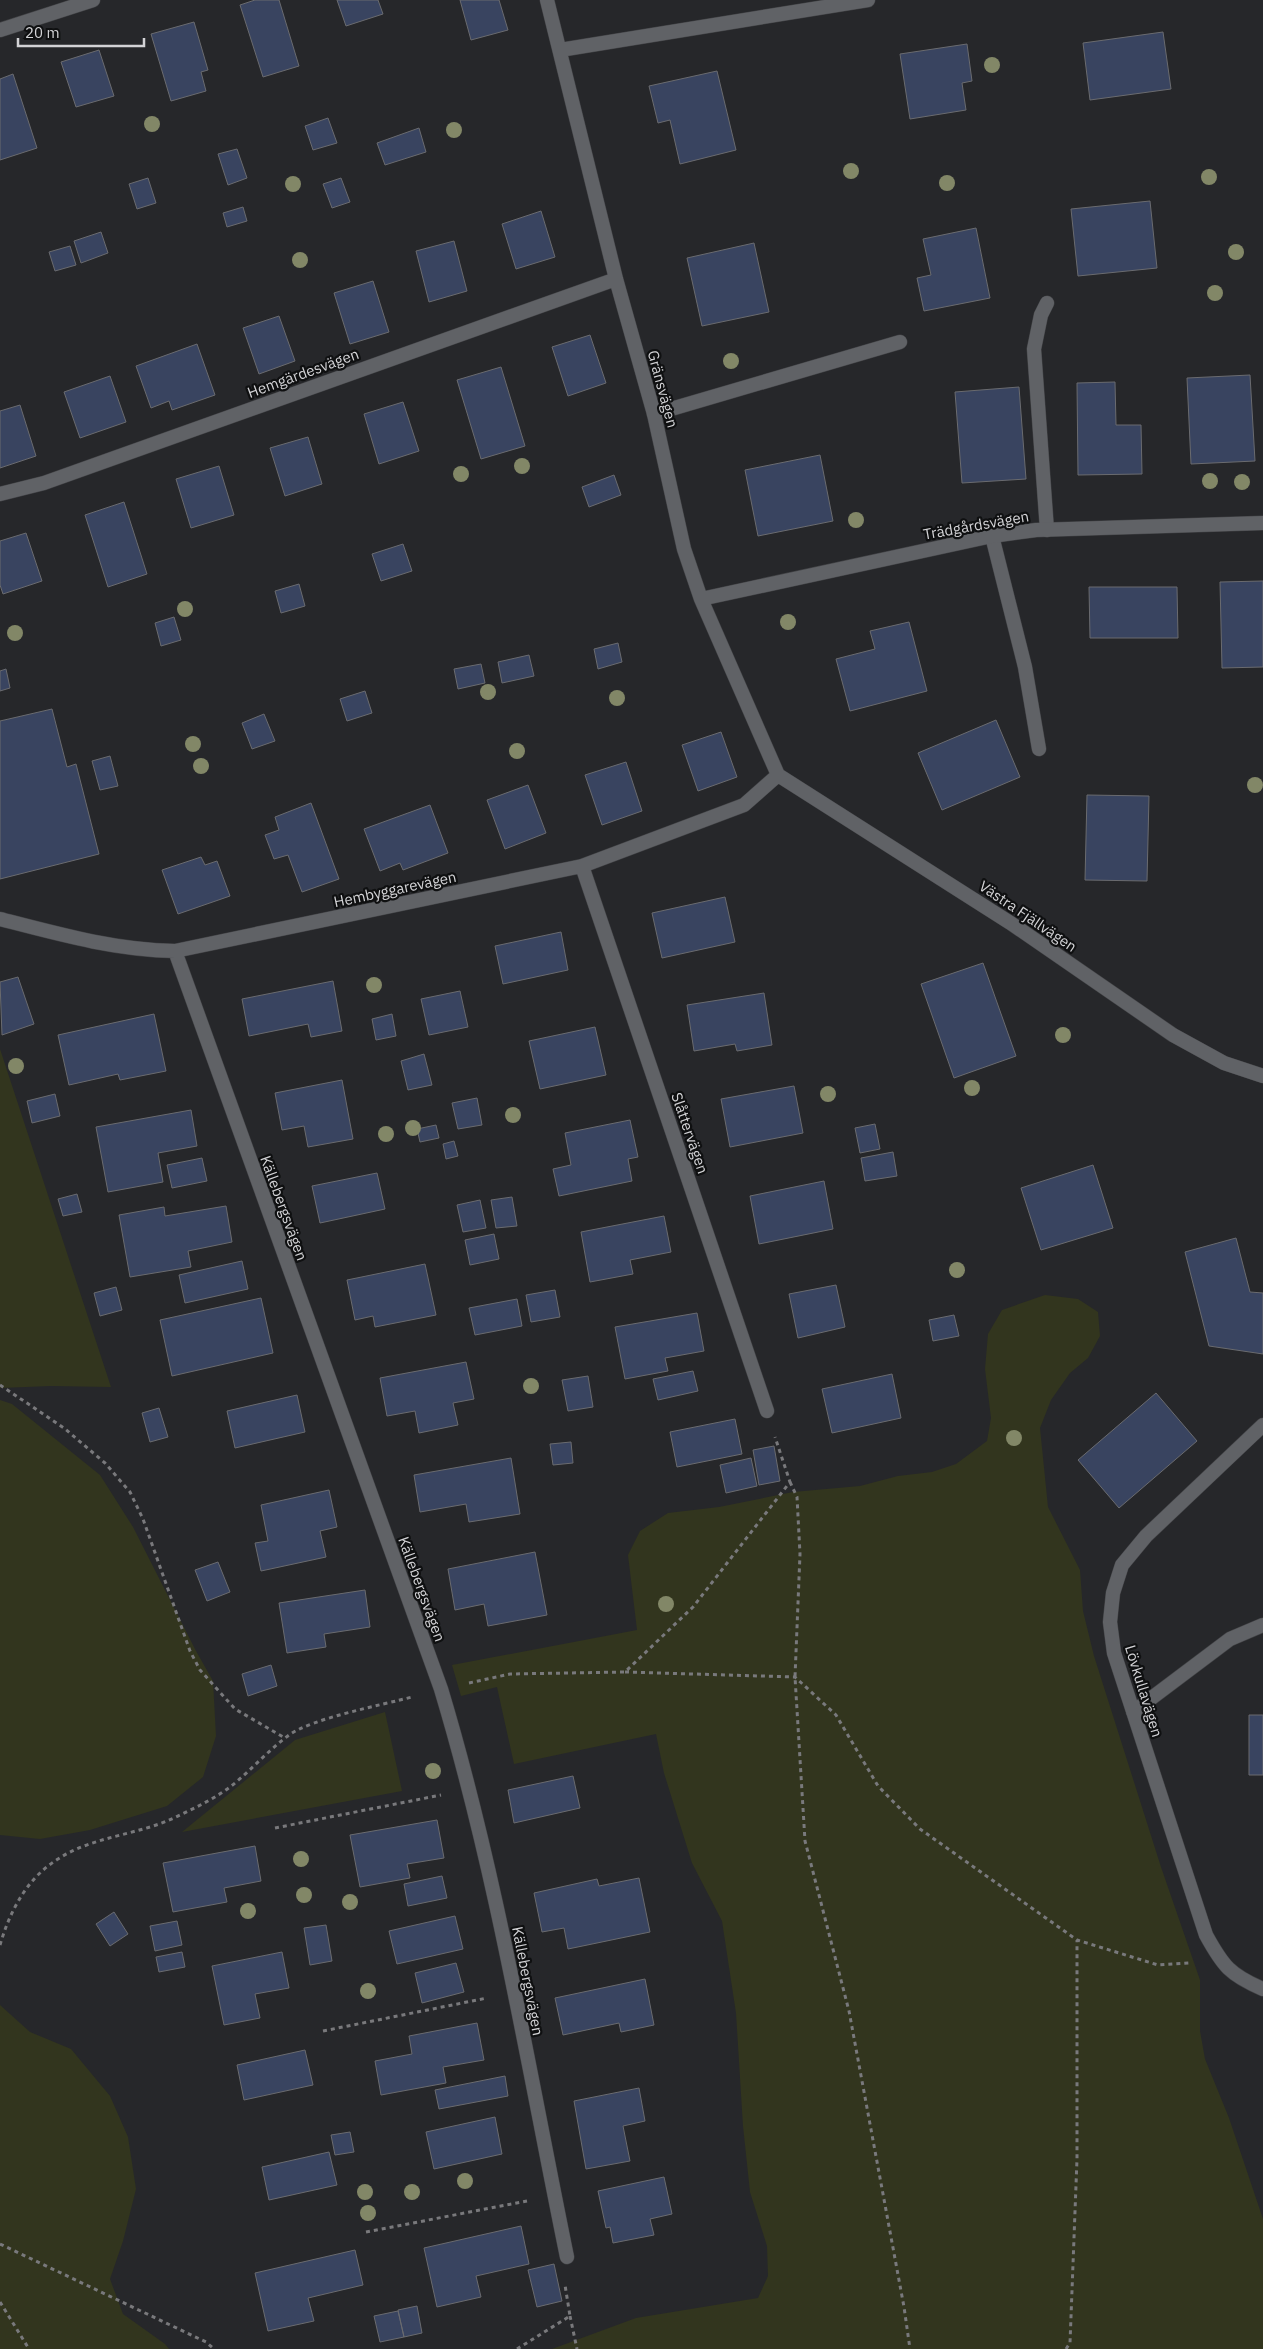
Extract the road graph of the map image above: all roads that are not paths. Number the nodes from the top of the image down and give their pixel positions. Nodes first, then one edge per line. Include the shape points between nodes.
1 (90, 0) edge
2 (548, 0) edge
3 (868, 0) edge
4 (0, 30) edge
5 (560, 50) junction
6 (616, 279) junction
7 (1047, 303) dead end
8 (900, 342) dead end
9 (654, 414) junction
10 (0, 494) edge
11 (1263, 523) edge
12 (1047, 530) junction
13 (992, 536) junction
14 (700, 599) junction
15 (1039, 749) dead end
16 (778, 774) junction
17 (582, 866) junction
18 (0, 919) edge
19 (175, 951) junction
20 (1263, 1076) edge
21 (767, 1412) road end
22 (1263, 1425) edge
23 (1263, 1625) edge
24 (1133, 1712) junction
25 (1263, 1989) edge
26 (567, 2257) road end

1 - 4 street
2 - 5 street, Gränsvägen
3 - 5 street
5 - 6 street, Gränsvägen
6 - 9 street, Gränsvägen
6 - 10 street, Hemgärdesvägen via 44,483
7 - 12 street via 1040,315 1034,349
8 - 9 street
9 - 14 street, Gränsvägen via 684,549
11 - 12 street, Trädgårdsvägen
12 - 13 street, Trädgårdsvägen
13 - 14 street, Trädgårdsvägen
13 - 15 street via 1025,666
14 - 16 street, Gränsvägen
16 - 17 street, Hembyggarevägen via 744,805
16 - 20 street, Västra Fjällvägen via 1012,924 1173,1036 1224,1063
17 - 19 street, Hembyggarevägen
17 - 21 street, Slåttervägen
18 - 19 street, Hembyggarevägen via 86,942 140,951
19 - 26 street, Källebergsvägen via 441,1689 484,1843
22 - 24 street, Lövkullavägen via 1146,1536 1122,1565 1113,1593 1110,1622 1114,1653
23 - 24 street via 1230,1640
24 - 25 street, Lövkullavägen via 1206,1936 1220,1960 1240,1980

